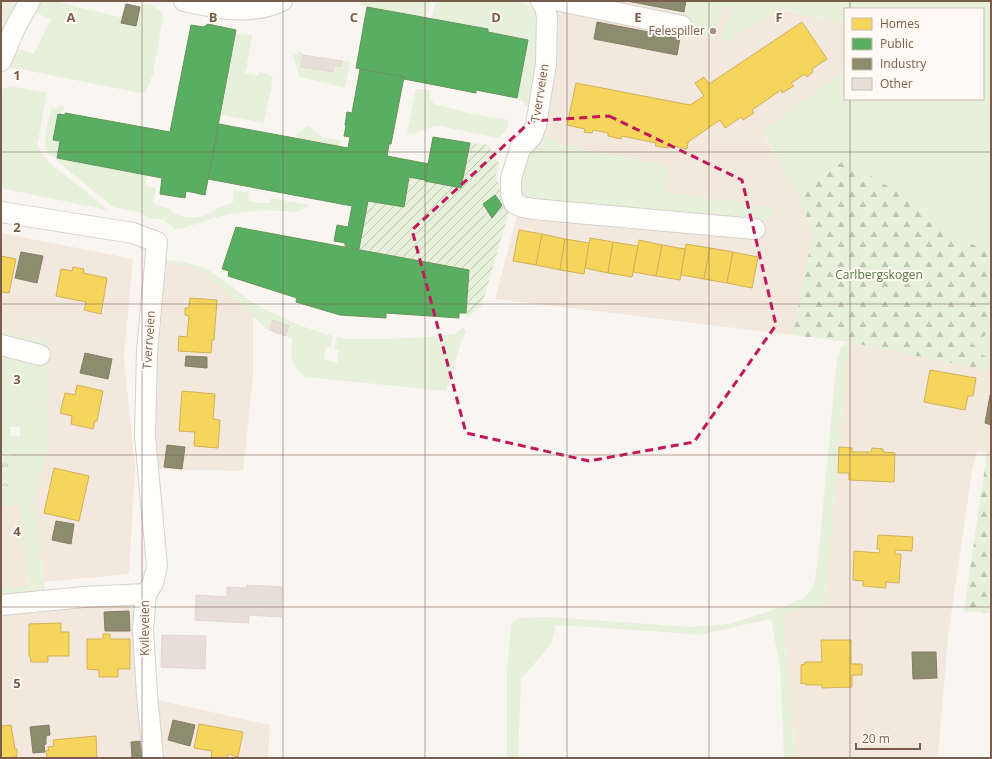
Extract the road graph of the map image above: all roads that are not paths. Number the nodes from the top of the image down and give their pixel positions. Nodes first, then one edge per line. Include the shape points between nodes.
1 (30, 1) edge
2 (184, 1) edge
3 (282, 1) edge
4 (541, 1) edge
5 (560, 1) edge
6 (682, 26) dead end
7 (1, 61) edge
8 (1, 212) edge
9 (755, 229) dead end
10 (1, 346) edge
11 (40, 355) dead end
12 (146, 594) junction
13 (1, 605) edge
14 (153, 757) dead end

1 - 7 street
2 - 3 street via 234,10 254,10
4 - 9 street, Tverrveien via 547,17 546,64 536,125 532,136 520,149 511,178 514,203 533,209
5 - 6 street
8 - 12 street, Tverrveien via 133,232 157,242 147,352 145,436 157,566 153,583
10 - 11 street
12 - 13 street, Kvileveien
12 - 14 street, Kvileveien via 143,630 146,695

